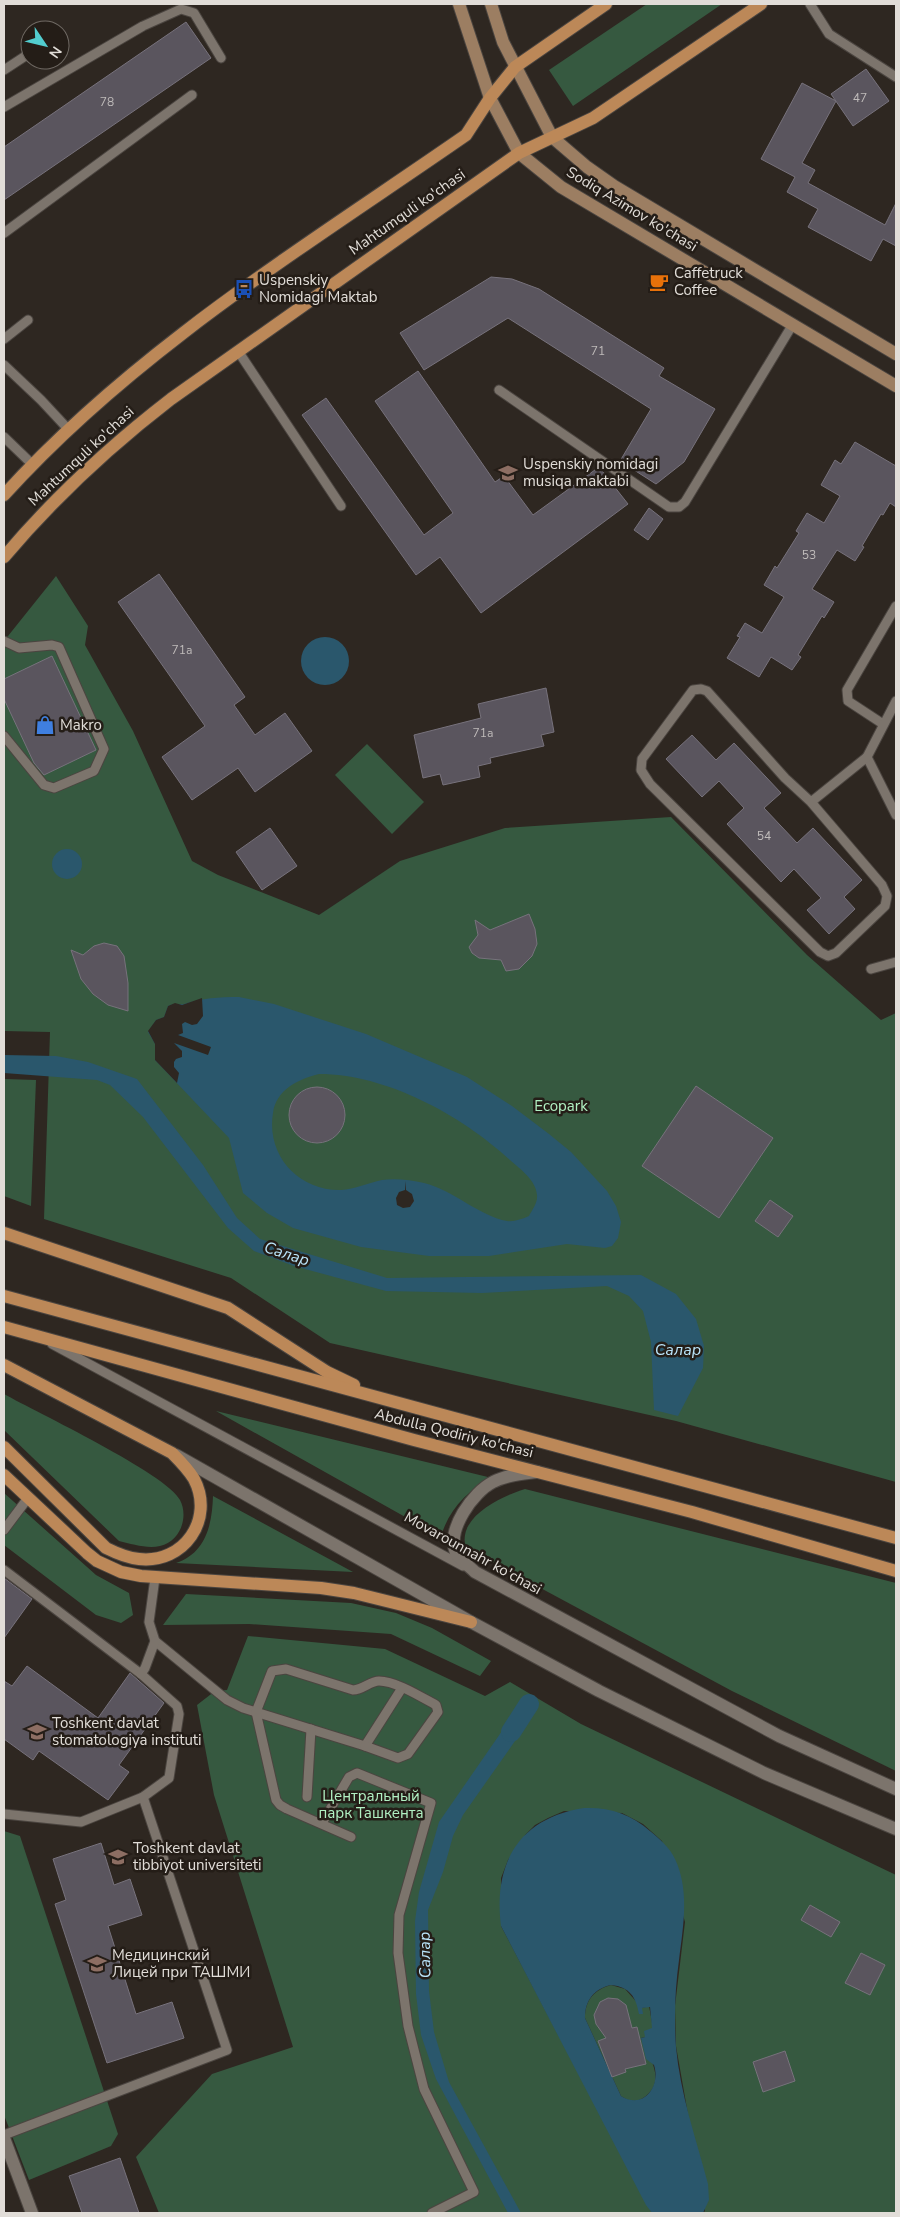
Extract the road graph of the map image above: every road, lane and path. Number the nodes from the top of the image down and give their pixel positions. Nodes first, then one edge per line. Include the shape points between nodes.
1 (459, 4) edge
2 (491, 4) edge
3 (606, 4) edge
4 (761, 4) edge
5 (810, 4) edge
6 (221, 58) dead end
7 (20, 60) edge
8 (516, 67) junction
9 (4, 70) edge
10 (896, 77) edge
11 (192, 95) dead end
12 (490, 98) junction
13 (4, 107) edge
14 (552, 137) junction
15 (519, 153) junction
16 (4, 233) edge
17 (28, 320) dead end
18 (793, 324) junction
19 (4, 339) edge
20 (238, 351) junction
21 (896, 354) edge
22 (4, 365) edge
23 (896, 386) edge
24 (499, 390) dead end
25 (68, 429) junction
26 (4, 437) edge
27 (32, 464) junction
28 (4, 495) edge
29 (341, 506) dead end
30 (4, 557) edge
31 (896, 606) edge
32 (4, 641) edge
33 (896, 701) edge
34 (884, 724) junction
35 (4, 736) edge
36 (867, 757) junction
37 (812, 802) junction
38 (896, 815) edge
39 (896, 962) edge
40 (870, 969) dead end
41 (4, 1233) edge
42 (4, 1296) edge
43 (4, 1327) edge
44 (39, 1337) junction
45 (4, 1365) edge
46 (384, 1399) junction
47 (4, 1447) edge
48 (172, 1452) junction
49 (539, 1472) junction
50 (4, 1475) edge
51 (28, 1498) junction
52 (4, 1530) edge
53 (896, 1538) edge
54 (4, 1570) edge
55 (896, 1571) edge
56 (475, 1572) junction
57 (156, 1578) junction
58 (471, 1622) junction
59 (155, 1640) junction
60 (141, 1674) junction
61 (402, 1688) junction
62 (256, 1712) junction
63 (310, 1729) junction
64 (365, 1746) junction
65 (896, 1789) edge
66 (143, 1797) junction
67 (307, 1797) dead end
68 (4, 1814) edge
69 (322, 1824) junction
70 (896, 1829) edge
71 (351, 1837) dead end
72 (4, 2137) edge
73 (32, 2213) edge
74 (432, 2213) edge

1 - 12 main road, Sodiq Azimov ko'chasi
2 - 8 main road, Sodiq Azimov ko'chasi via 503,42
3 - 8 main road, Mahtumquli ko'chasi
4 - 14 main road, Mahtumquli ko'chasi via 593,118
5 - 10 lane via 830,34
6 - 13 lane via 194,12 181,9 143,26
7 - 9 lane
8 - 12 main road, Mahtumquli ko'chasi
8 - 14 main road, Sodiq Azimov ko'chasi
11 - 16 lane
12 - 15 main road, Sodiq Azimov ko'chasi
12 - 25 main road, Mahtumquli ko'chasi via 466,135 237,294 141,366
14 - 15 main road, Mahtumquli ko'chasi
14 - 21 main road, Sodiq Azimov ko'chasi via 614,186
15 - 18 main road, Sodiq Azimov ko'chasi via 561,187
15 - 20 main road, Mahtumquli ko'chasi
17 - 19 lane
18 - 23 main road, Sodiq Azimov ko'chasi
18 - 24 lane via 679,507 669,507
20 - 29 lane
20 - 30 main road, Mahtumquli ko'chasi via 156,410 107,451 50,505
22 - 25 lane
25 - 27 main road, Mahtumquli ko'chasi
26 - 27 lane
27 - 28 main road, Mahtumquli ko'chasi
31 - 34 lane via 846,696 848,701
32 - 35 lane via 19,648 58,647 104,749 94,771 49,788
33 - 34 lane
34 - 36 lane
36 - 37 lane
36 - 38 lane
37 - 37 lane via 882,885 887,896 885,906 836,953 828,956 820,952 650,784 642,770 642,760 693,690 700,689 707,691 785,778
39 - 40 lane
41 - 46 main road via 228,1308 326,1372
42 - 46 main road, Abdulla Qodiriy ko'chasi
43 - 44 main road, Abdulla Qodiriy ko'chasi
44 - 49 main road, Abdulla Qodiriy ko'chasi
44 - 56 lane, Movarounnahr ko'chasi
45 - 48 main road
46 - 53 main road, Abdulla Qodiriy ko'chasi
47 - 48 main road via 106,1548 140,1560 176,1552 199,1524 202,1513 199,1491 188,1470
48 - 58 street
49 - 55 main road, Abdulla Qodiriy ko'chasi
49 - 56 street via 495,1481 478,1492 465,1508 454,1546 456,1554
50 - 51 main road
51 - 52 lane
51 - 57 main road via 97,1561 121,1572
54 - 60 lane
56 - 65 street, Movarounnahr ko'chasi via 779,1736
57 - 58 main road via 354,1592
57 - 59 lane via 149,1622
58 - 70 street via 764,1773
59 - 60 lane
59 - 62 lane via 227,1700
60 - 66 lane via 177,1706 179,1714 169,1778
61 - 62 lane via 376,1681 360,1690 353,1690 279,1669 272,1671
61 - 64 lane
61 - 64 lane via 436,1705 438,1712 404,1757 398,1758
62 - 63 lane
62 - 69 lane via 276,1800 287,1809
63 - 64 lane
63 - 67 lane
66 - 68 lane via 81,1822
66 - 72 lane via 227,2050
69 - 71 lane
69 - 74 lane via 349,1777 357,1773 431,1803 399,1915 398,1953 408,2026 424,2089 474,2192
72 - 73 street

